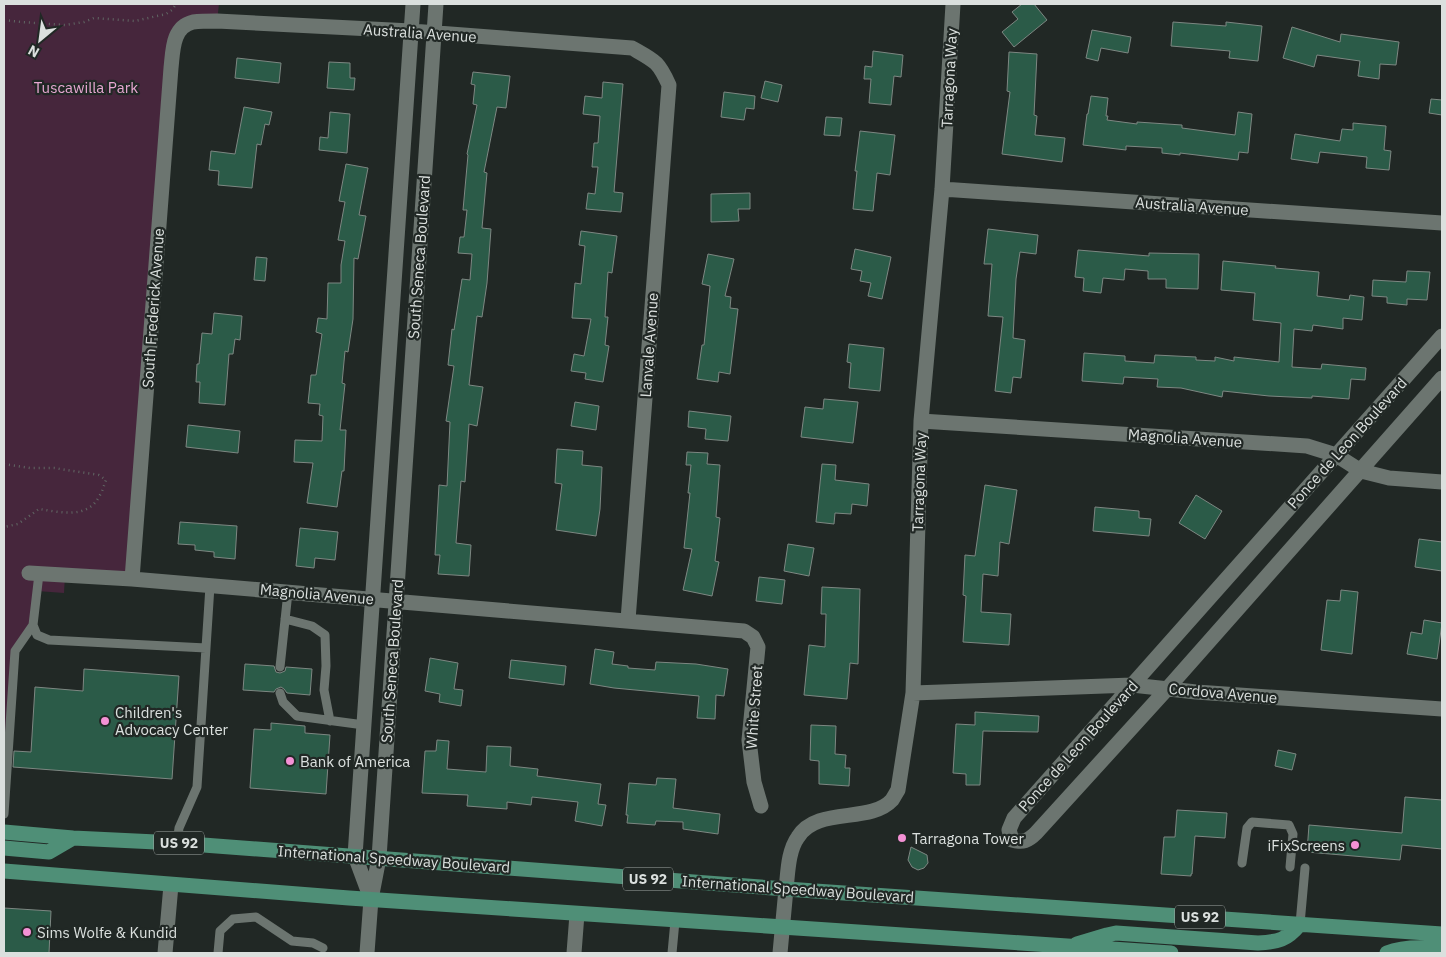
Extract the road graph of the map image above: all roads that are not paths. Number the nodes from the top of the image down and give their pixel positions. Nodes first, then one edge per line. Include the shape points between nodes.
1 (412, 4) edge
2 (436, 4) edge
3 (953, 4) edge
4 (411, 31) junction
5 (434, 33) junction
6 (175, 37) joint
7 (663, 71) joint
8 (942, 189) junction
9 (1442, 223) edge
10 (391, 320) junction
11 (415, 320) junction
12 (1442, 336) edge
13 (1442, 378) edge
14 (921, 421) junction
15 (1336, 455) junction
16 (1361, 470) junction
17 (1442, 482) edge
18 (34, 573) joint
19 (132, 579) junction
20 (210, 586) junction
21 (288, 592) junction
22 (372, 599) junction
23 (396, 601) junction
24 (285, 619) junction
25 (628, 620) junction
26 (34, 625) junction
27 (754, 637) joint
28 (206, 648) junction
29 (280, 667) dead end
30 (1132, 685) junction
31 (1167, 689) junction
32 (280, 693) dead end
33 (913, 693) junction
34 (1442, 709) edge
35 (330, 721) junction
36 (364, 725) junction
37 (388, 728) junction
38 (761, 806) dead end
39 (4, 814) edge
40 (4, 832) edge
41 (73, 838) junction
42 (177, 843) junction
43 (4, 848) edge
44 (355, 856) junction
45 (379, 858) junction
46 (1242, 863) dead end
47 (1290, 867) dead end
48 (1305, 868) dead end
49 (4, 870) edge
50 (171, 884) junction
51 (786, 889) junction
52 (371, 899) junction
53 (577, 914) junction
54 (675, 921) junction
55 (1300, 924) junction
56 (782, 928) junction
57 (1442, 934) edge
58 (1071, 947) junction
59 (323, 948) dead end
60 (1442, 949) edge
61 (165, 953) edge
62 (218, 953) edge
63 (367, 953) edge
64 (574, 953) edge
65 (672, 953) edge
66 (780, 953) edge
67 (1171, 953) edge
68 (1388, 953) edge

1 - 4 street, South Seneca Boulevard
2 - 5 street, South Seneca Boulevard
3 - 8 street, Tarragona Way
4 - 5 street, Australia Avenue
4 - 6 street, Australia Avenue via 217,21 192,22 180,29
4 - 10 street, South Seneca Boulevard
5 - 7 street, Australia Avenue via 632,48 655,61
5 - 11 street, South Seneca Boulevard
6 - 19 street, South Frederick Avenue
7 - 25 street, Lanvale Avenue via 669,86
8 - 9 street, Australia Avenue
8 - 14 street, Tarragona Way
10 - 11 street
10 - 22 street, South Seneca Boulevard
11 - 23 street, South Seneca Boulevard
12 - 15 street, Ponce de Leon Boulevard
13 - 16 street, Ponce de Leon Boulevard
14 - 15 street, Magnolia Avenue via 1307,446
14 - 33 street, Tarragona Way
15 - 16 street, Magnolia Avenue
15 - 30 street, Ponce de Leon Boulevard
16 - 17 street, Magnolia Avenue via 1389,478
16 - 31 street, Ponce de Leon Boulevard
18 - 19 street, Magnolia Avenue
18 - 26 lane
19 - 20 street, Magnolia Avenue
20 - 21 street, Magnolia Avenue
20 - 28 lane
21 - 22 street, Magnolia Avenue
21 - 24 lane
22 - 23 street, Magnolia Avenue
22 - 36 street, South Seneca Boulevard
23 - 25 street, Magnolia Avenue
23 - 37 street, South Seneca Boulevard
24 - 29 lane
24 - 35 lane via 312,626 325,635 324,690
25 - 27 street, Magnolia Avenue via 744,631
26 - 28 lane via 38,635 49,640
26 - 39 lane via 15,651
27 - 38 street, White Street via 758,647 749,740 754,782
28 - 42 lane via 197,787 179,828
30 - 31 street, Cordova Avenue
30 - 31 street, Ponce de Leon Boulevard via 1014,818 1009,830 1012,840 1030,839
30 - 33 street, Cordova Avenue
31 - 34 street, Cordova Avenue
32 - 35 lane via 283,702 297,716
33 - 51 street, Tarragona Way via 898,790 893,799 869,812 827,819 808,826 797,837 791,854
35 - 36 lane
36 - 37 street
36 - 44 street, South Seneca Boulevard
37 - 45 street, South Seneca Boulevard
40 - 41 main road, International Speedway Boulevard / US 92
41 - 42 main road, International Speedway Boulevard / US 92
41 - 43 main road via 49,852
42 - 44 main road, International Speedway Boulevard / US 92
44 - 45 main road, International Speedway Boulevard / US 92
44 - 52 street, South Seneca Boulevard
45 - 51 main road, International Speedway Boulevard / US 92
45 - 52 street, South Seneca Boulevard
46 - 47 lane via 1247,828 1252,822 1289,826 1294,834
48 - 55 lane
49 - 50 main road
50 - 52 main road
50 - 61 street
51 - 55 main road, International Speedway Boulevard / US 92
51 - 56 street
52 - 53 main road
52 - 63 street
53 - 54 main road
53 - 64 street
54 - 56 main road
54 - 65 lane
55 - 57 main road, International Speedway Boulevard / US 92
55 - 58 main road via 1284,939 1272,942 1116,933
56 - 58 main road
56 - 66 street
58 - 67 main road
59 - 62 lane via 313,943 292,941 256,917 233,919 220,931
60 - 68 main road

